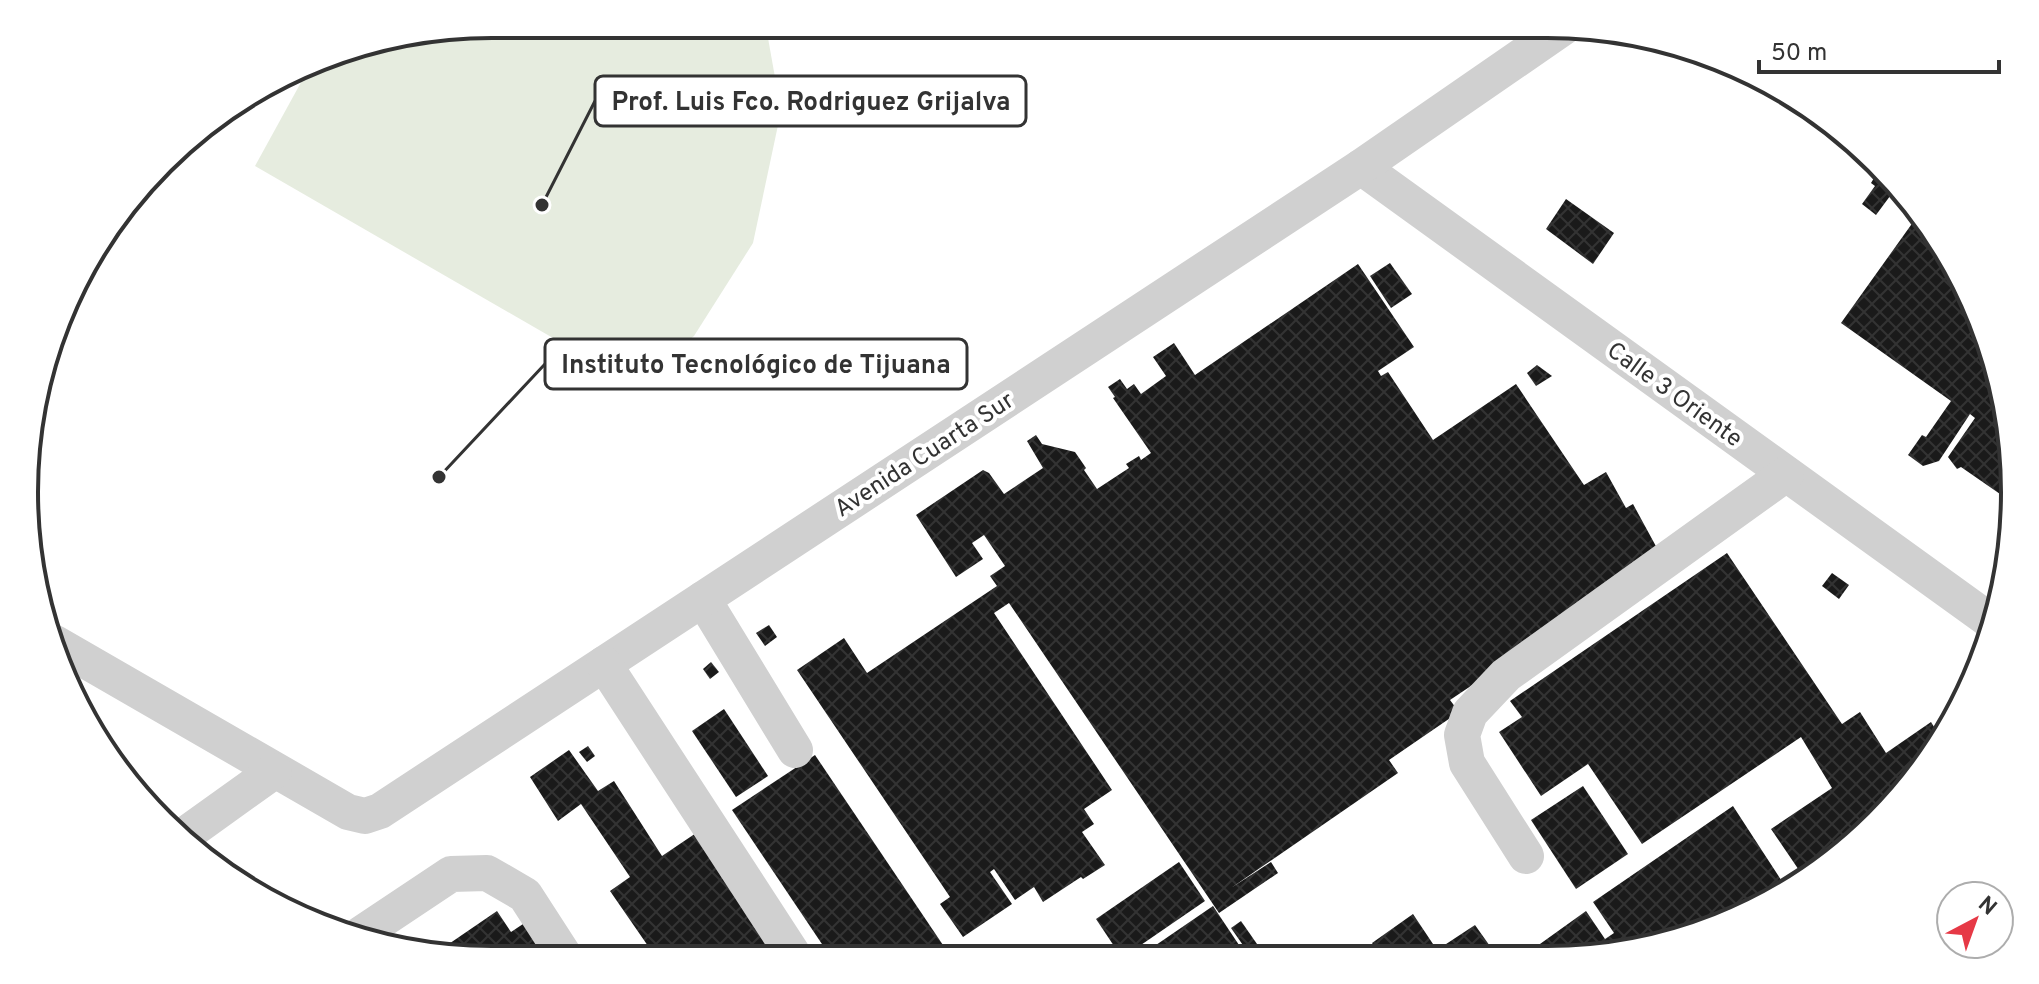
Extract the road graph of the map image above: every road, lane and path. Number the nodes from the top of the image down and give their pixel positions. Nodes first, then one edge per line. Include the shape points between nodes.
1 (1548, 38) edge
2 (1361, 167) junction
3 (1786, 474) junction
4 (703, 599) junction
5 (1984, 616) edge
6 (67, 650) edge
7 (604, 664) junction
8 (795, 750) dead end
9 (274, 771) junction
10 (191, 831) edge
11 (1526, 856) dead end
12 (368, 929) edge
13 (558, 946) edge
14 (788, 946) edge

1 - 2 street, Avenida Cuarta Sur
2 - 3 street, Calle 3 Oriente
2 - 4 street, Avenida Cuarta Sur
3 - 5 street, Calle 3 Oriente
3 - 11 street via 1506,675 1470,713 1462,735 1467,763
4 - 7 street, Avenida Cuarta Sur
4 - 8 street
6 - 9 street
7 - 9 street, Avenida Cuarta Sur via 365,816
7 - 14 street
9 - 10 street
12 - 13 street via 451,874 487,873 525,895

